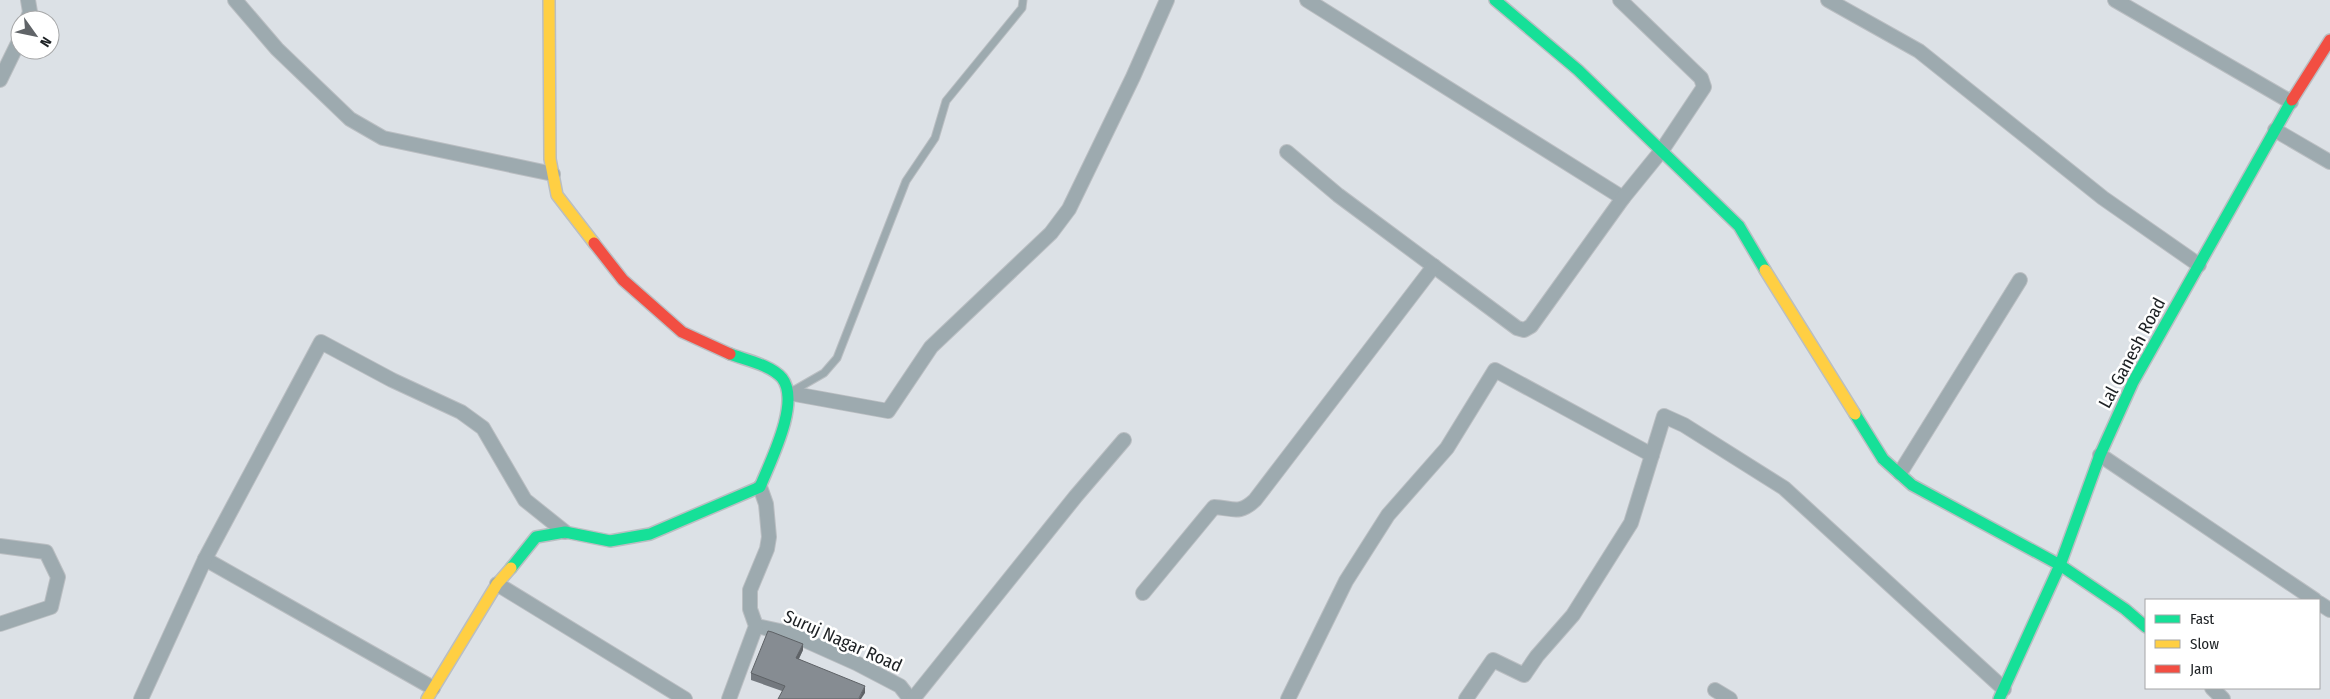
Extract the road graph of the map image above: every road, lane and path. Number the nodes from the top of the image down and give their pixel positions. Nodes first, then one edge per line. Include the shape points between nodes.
1 (235, 0) edge
2 (549, 0) edge
3 (1023, 0) edge
4 (1167, 0) edge
5 (1307, 0) edge
6 (1495, 0) edge
7 (1620, 0) edge
8 (1828, 0) edge
9 (2115, 0) edge
10 (2330, 40) edge
11 (10, 60) edge
12 (0, 80) edge
13 (2291, 102) junction
14 (2275, 130) junction
15 (1662, 150) junction
16 (1287, 152) dead end
17 (2330, 162) edge
18 (553, 174) junction
19 (1623, 198) junction
20 (2199, 265) junction
21 (1434, 266) junction
22 (2020, 280) dead end
23 (789, 393) junction
24 (1124, 440) dead end
25 (1652, 454) junction
26 (2100, 455) junction
27 (1900, 474) junction
28 (760, 487) junction
29 (564, 532) junction
30 (0, 546) edge
31 (205, 559) junction
32 (2060, 565) junction
33 (497, 584) junction
34 (1143, 593) dead end
35 (2314, 599) edge
36 (0, 624) edge
37 (2145, 625) edge
38 (756, 626) junction
39 (2213, 689) edge
40 (1715, 690) dead end
41 (430, 694) edge
42 (2002, 694) edge
43 (141, 699) edge
44 (685, 699) edge
45 (729, 699) edge
46 (912, 699) edge
47 (1288, 699) edge
48 (1466, 699) edge
49 (1730, 699) edge
50 (2223, 699) edge

1 - 18 street via 278,49 350,119 383,138
2 - 18 street via 550,159
3 - 23 lane via 1022,8 946,101 935,138 906,180 837,358 824,373
4 - 23 street via 1069,209 1051,233 931,347 888,411
5 - 19 street
6 - 15 street via 1578,70
7 - 15 street via 1701,78 1704,87
8 - 20 street via 1919,51 2103,198
9 - 13 street
10 - 13 street, Lal Ganesh Road
11 - 12 street
13 - 14 street, Lal Ganesh Road
14 - 17 street
14 - 20 street, Lal Ganesh Road
15 - 19 street
15 - 27 street via 1739,226 1883,458
16 - 21 street via 1338,195
18 - 23 street via 557,195 623,280 682,332 769,369 782,378
19 - 21 street via 1532,326 1524,330
20 - 26 street, Lal Ganesh Road via 2134,382
21 - 34 street via 1255,500 1247,508 1237,511 1214,507
22 - 27 street
23 - 28 street via 786,422
24 - 46 street
25 - 42 street via 1664,416 1684,425 1784,488
25 - 47 street via 1495,370 1448,448 1388,515 1346,582
25 - 48 street via 1631,523 1574,614 1524,675 1492,660
26 - 32 street, Lal Ganesh Road
26 - 35 street
27 - 32 street via 1912,485
28 - 29 street via 650,534 610,540
28 - 38 street via 766,504 769,537 750,590 750,609
29 - 31 street via 525,500 483,428 461,412 321,342
29 - 33 street via 536,537
30 - 36 street via 46,552 58,577 51,607
31 - 41 street
31 - 43 street
32 - 37 street
32 - 42 street, Lal Ganesh Road
33 - 41 street
33 - 44 street
38 - 45 street
38 - 46 street, Suruj Nagar Road via 789,633 856,663 900,686
39 - 50 street
40 - 49 street

